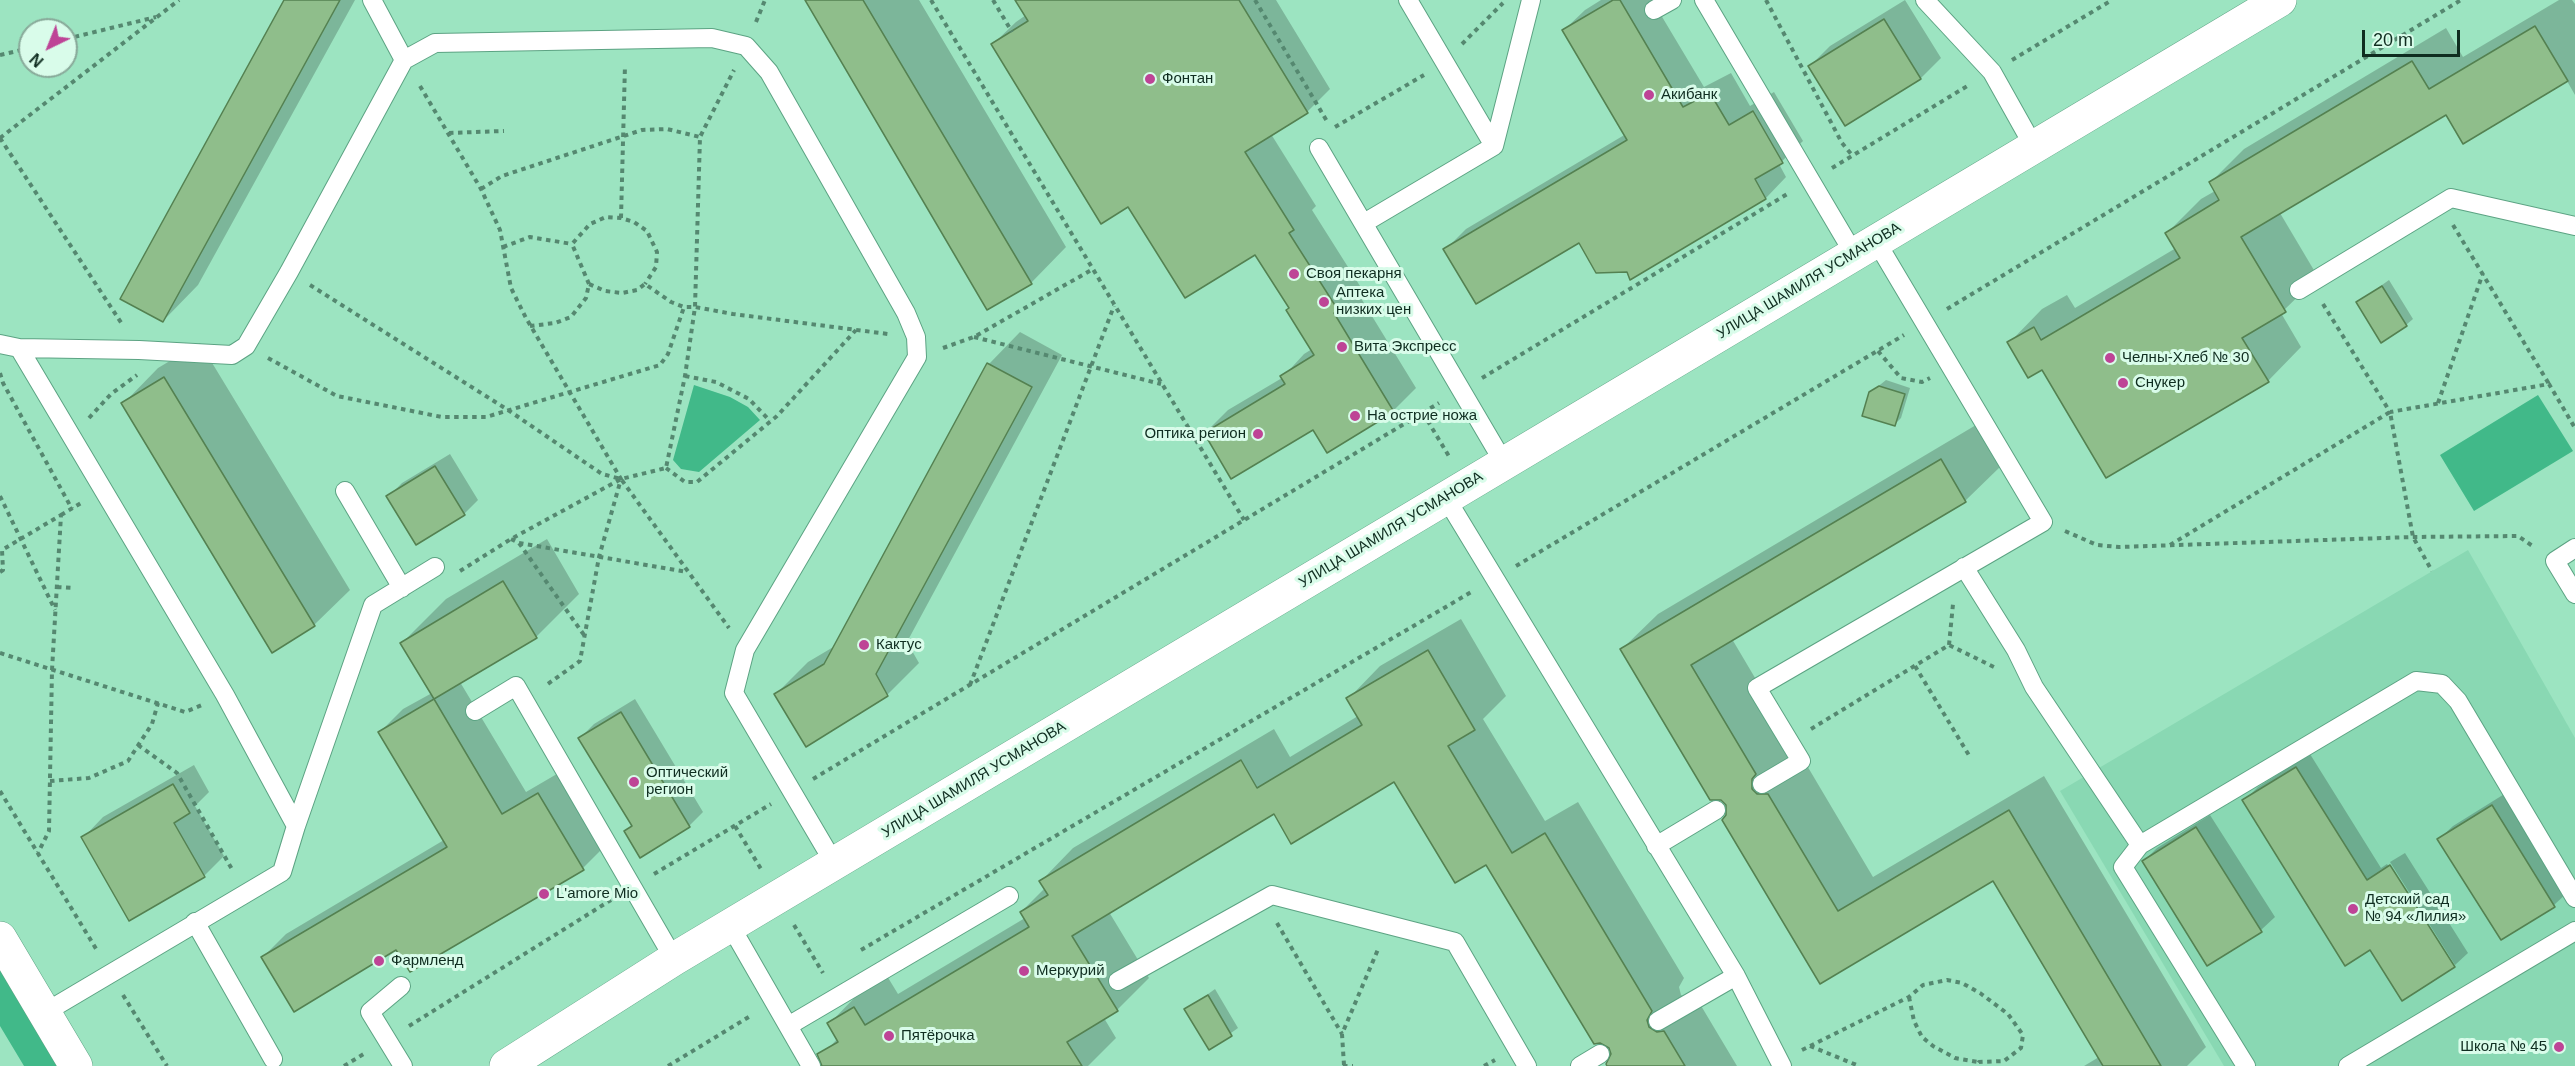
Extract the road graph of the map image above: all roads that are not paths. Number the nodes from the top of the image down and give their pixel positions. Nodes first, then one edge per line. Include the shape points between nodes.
1 (372, 0) edge
2 (1408, 0) edge
3 (1531, 0) edge
4 (1672, 0) edge
5 (1704, 0) edge
6 (1925, 0) edge
7 (2280, 0) edge
8 (1654, 10) dead end
9 (404, 60) junction
10 (1494, 146) junction
11 (2034, 147) junction
12 (1319, 148) dead end
13 (1364, 223) junction
14 (2575, 226) edge
15 (1865, 247) junction
16 (2305, 286) road end
17 (0, 344) edge
18 (19, 348) junction
19 (1504, 463) junction
20 (345, 491) dead end
21 (1446, 498) junction
22 (2575, 548) edge
23 (435, 567) road end
24 (1960, 570) junction
25 (402, 588) junction
26 (2575, 594) edge
27 (475, 711) dead end
28 (1762, 784) dead end
29 (1716, 810) dead end
30 (296, 826) junction
31 (2140, 845) junction
32 (1656, 846) junction
33 (834, 863) junction
34 (1009, 896) dead end
35 (2575, 898) edge
36 (195, 922) junction
37 (730, 925) junction
38 (2575, 931) edge
39 (0, 938) edge
40 (674, 959) junction
41 (1736, 976) junction
42 (1118, 981) dead end
43 (401, 986) dead end
44 (44, 1013) junction
45 (1658, 1020) dead end
46 (788, 1026) junction
47 (1600, 1054) dead end
48 (273, 1059) dead end
49 (1780, 1064) edge
50 (76, 1066) edge
51 (403, 1066) edge
52 (506, 1066) edge
53 (811, 1066) edge
54 (1527, 1066) edge
55 (1580, 1066) edge
56 (2246, 1066) edge
57 (2348, 1066) edge

1 - 9 lane
2 - 10 lane
3 - 10 lane
4 - 8 lane
5 - 15 lane via 1811,181
6 - 11 lane via 1992,72
7 - 11 street, УЛИЦА ШАМИЛЯ УСМАНОВА
9 - 18 lane via 246,346 232,355
9 - 33 lane via 435,43 712,38 746,46 769,72 906,313 916,337 917,357 745,650 734,693
10 - 13 lane
11 - 15 street, УЛИЦА ШАМИЛЯ УСМАНОВА
12 - 13 lane
13 - 19 lane
14 - 16 lane via 2451,198
15 - 19 street, УЛИЦА ШАМИЛЯ УСМАНОВА
15 - 24 lane via 1923,324 2043,522
17 - 18 lane
18 - 30 lane via 225,694
19 - 21 street, УЛИЦА ШАМИЛЯ УСМАНОВА
20 - 25 lane
21 - 32 lane
21 - 33 street, УЛИЦА ШАМИЛЯ УСМАНОВА
22 - 26 lane via 2555,561
23 - 25 lane
24 - 28 lane via 1757,688 1801,761
24 - 31 lane via 2016,650 2034,687
25 - 30 lane via 374,605
27 - 40 lane via 516,686
29 - 32 lane
30 - 36 lane via 282,872
31 - 35 lane via 2416,681 2442,684 2458,701
31 - 56 lane via 2123,867
32 - 41 lane
33 - 37 street, УЛИЦА ШАМИЛЯ УСМАНОВА
34 - 46 lane
36 - 44 lane
36 - 48 lane
37 - 40 street, УЛИЦА ШАМИЛЯ УСМАНОВА
37 - 46 lane
38 - 57 lane
39 - 44 street
40 - 52 street, УЛИЦА ШАМИЛЯ УСМАНОВА
41 - 45 lane
41 - 49 lane
42 - 54 lane via 1272,895 1455,942
43 - 51 lane via 370,1012
44 - 50 street
46 - 53 lane
47 - 55 lane

